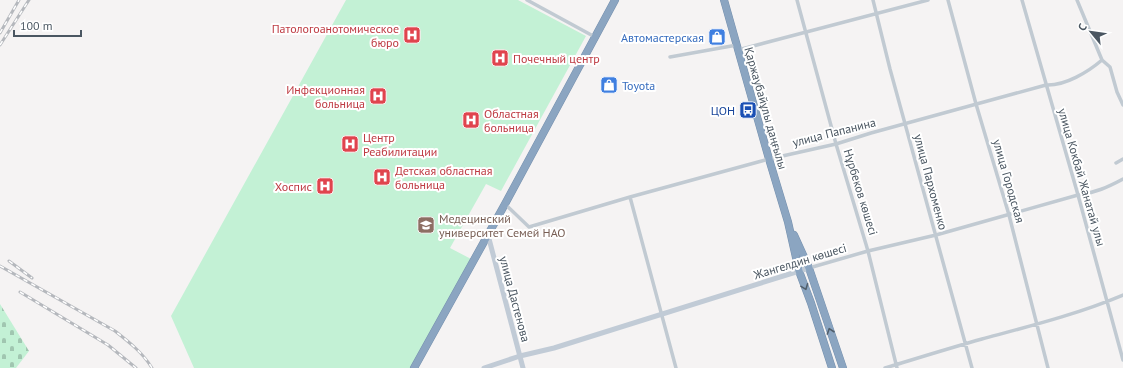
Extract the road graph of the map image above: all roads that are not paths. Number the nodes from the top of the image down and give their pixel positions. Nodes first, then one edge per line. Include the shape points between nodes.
1 (527, 0) edge
2 (615, 0) edge
3 (724, 0) edge
4 (797, 0) edge
5 (873, 0) edge
6 (928, 0) edge
7 (948, 0) edge
8 (1022, 0) edge
9 (1077, 0) edge
10 (877, 13) junction
11 (806, 33) junction
12 (595, 37) junction
13 (738, 48) junction
14 (670, 57) dead end
15 (1102, 60) junction
16 (1046, 85) junction
17 (976, 104) junction
18 (1123, 105) edge
19 (905, 124) junction
20 (836, 144) junction
21 (769, 159) junction
22 (1123, 159) edge
23 (1116, 163) dead end
24 (1123, 179) edge
25 (1078, 195) junction
26 (630, 197) junction
27 (505, 204) junction
28 (1008, 215) junction
29 (788, 222) junction
30 (488, 235) junction
31 (936, 235) junction
32 (868, 251) junction
33 (810, 268) junction
34 (799, 271) junction
35 (1123, 295) edge
36 (1107, 302) junction
37 (661, 314) junction
38 (1037, 324) junction
39 (965, 344) junction
40 (520, 356) junction
41 (1123, 360) edge
42 (897, 366) edge
43 (414, 368) edge
44 (484, 368) edge
45 (524, 368) edge
46 (676, 368) edge
47 (832, 368) edge
48 (843, 368) edge
49 (885, 368) edge
50 (972, 368) edge
51 (1048, 368) edge

1 - 12 street
2 - 12 highway
3 - 13 highway, Қаржаубайұлы даңғылы
4 - 11 street, Нұрбеков көшесі
5 - 10 street, улица Пархоменко
6 - 10 street
7 - 17 street, улица Городская
8 - 16 street, улица Кокбай Жанатай улы
9 - 15 street
10 - 11 street
10 - 19 street, улица Пархоменко
11 - 13 street
11 - 20 street, Нұрбеков көшесі
12 - 27 highway
13 - 14 street
13 - 21 highway, Қаржаубайұлы даңғылы
15 - 16 street, улица Папанина via 1077,76 1054,86
15 - 18 street via 1110,67
16 - 17 street, улица Папанина
16 - 25 street, улица Кокбай Жанатай улы
17 - 19 street, улица Папанина
17 - 28 street, улица Городская
19 - 20 street, улица Папанина
19 - 31 street, улица Пархоменко
20 - 21 street, улица Папанина
20 - 32 street, Нұрбеков көшесі
21 - 26 street, улица Папанина
21 - 29 highway, Қаржаубайұлы даңғылы
22 - 23 street
24 - 25 street, Жангелдин көшесі via 1098,191
25 - 28 street, Жангелдин көшесі
25 - 36 street, улица Кокбай Жанатай улы
26 - 27 street, улица Папанина via 529,227
26 - 37 street
27 - 30 highway
28 - 31 street, Жангелдин көшесі
28 - 38 street, улица Городская
29 - 33 highway, Қаржаубайұлы даңғылы
29 - 34 highway, Қаржаубайұлы даңғылы
30 - 40 street, улица Дастенова
30 - 43 highway
31 - 32 street, Жангелдин көшесі
31 - 39 street, улица Пархоменко
32 - 33 street, Жангелдин көшесі
32 - 42 street, Нұрбеков көшесі
33 - 34 street, Жангелдин көшесі
48 -> 33 highway, Қаржаубайұлы даңғылы
34 - 37 street, Жангелдин көшесі
34 -> 47 highway, Қаржаубайұлы даңғылы
35 - 36 street
36 - 38 street
36 - 41 street, улица Кокбай Жанатай улы
37 - 40 street, Жангелдин көшесі via 554,348
37 - 46 street
38 - 39 street
38 - 51 street, улица Городская
39 - 42 street
39 - 50 street, улица Пархоменко
40 - 44 street, Жангелдин көшесі
40 - 45 street, улица Дастенова
42 - 49 street

